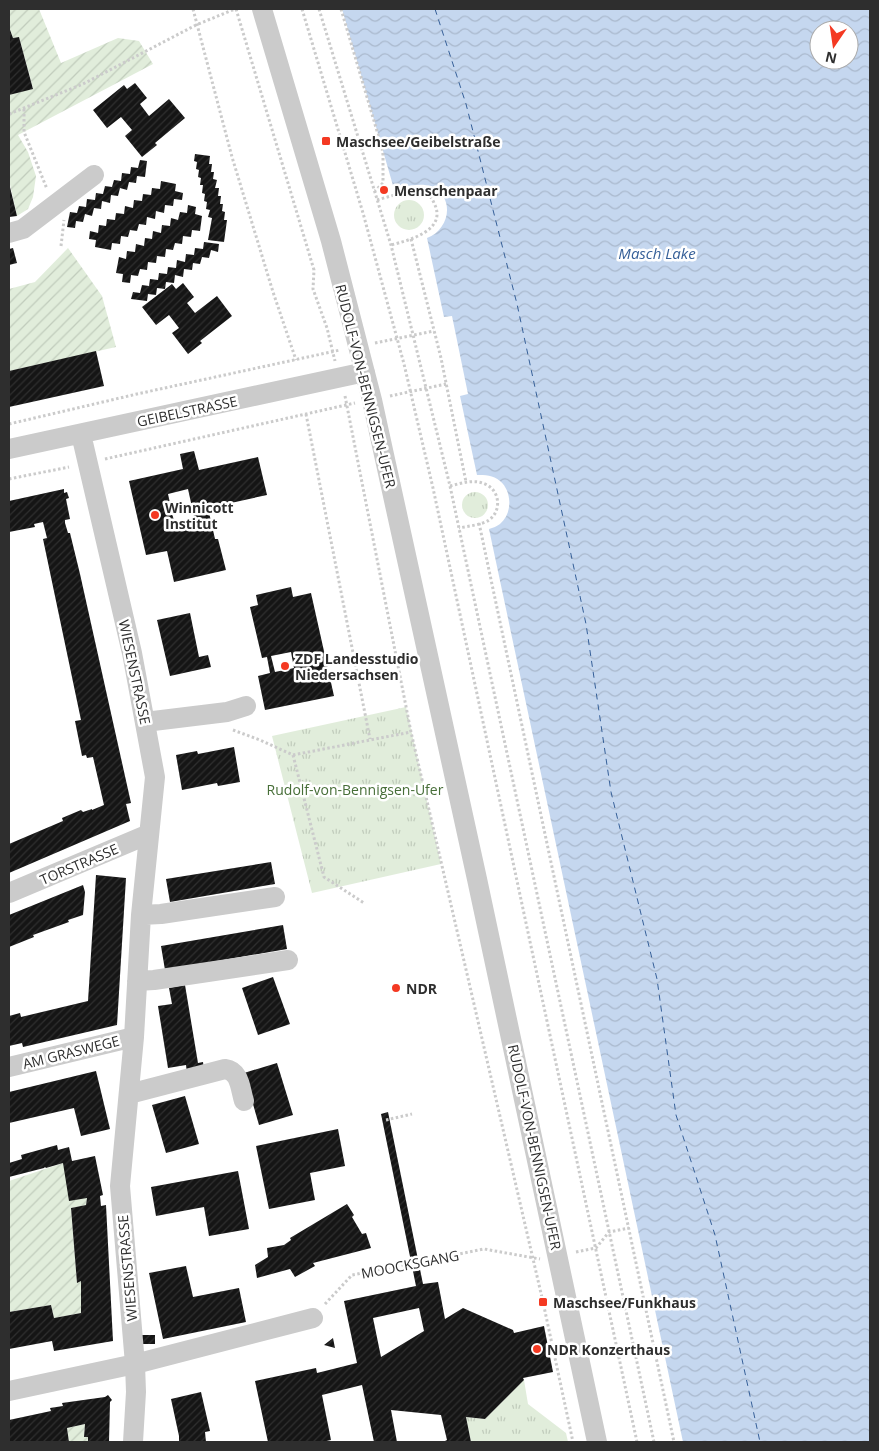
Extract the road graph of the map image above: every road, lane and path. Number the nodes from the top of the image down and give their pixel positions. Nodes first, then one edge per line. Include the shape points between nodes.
1 (192, 9) edge
2 (235, 9) edge
3 (262, 9) edge
4 (302, 9) edge
5 (319, 9) edge
6 (341, 9) edge
7 (196, 25) junction
8 (24, 109) junction
9 (9, 114) edge
10 (94, 174) dead end
11 (43, 176) dead end
12 (374, 192) junction
13 (377, 200) junction
14 (64, 221) dead end
15 (9, 233) edge
16 (412, 239) junction
17 (391, 245) junction
18 (60, 246) dead end
19 (434, 330) junction
20 (413, 334) junction
21 (397, 338) junction
22 (357, 346) junction
23 (333, 352) junction
24 (296, 360) junction
25 (364, 372) junction
26 (340, 377) junction
27 (446, 384) junction
28 (427, 388) junction
29 (411, 392) junction
30 (372, 400) junction
31 (347, 404) junction
32 (306, 414) junction
33 (9, 424) edge
34 (81, 434) junction
35 (9, 449) edge
36 (88, 463) junction
37 (9, 480) edge
38 (466, 482) junction
39 (450, 486) junction
40 (479, 523) junction
41 (459, 528) junction
42 (246, 706) dead end
43 (146, 722) junction
44 (232, 730) dead end
45 (411, 732) junction
46 (370, 739) junction
47 (293, 755) junction
48 (150, 834) junction
49 (9, 893) edge
50 (275, 897) dead end
51 (364, 903) dead end
52 (141, 914) junction
53 (288, 960) dead end
54 (137, 981) junction
55 (134, 1037) junction
56 (9, 1067) edge
57 (129, 1094) junction
58 (244, 1101) dead end
59 (412, 1114) dead end
60 (386, 1120) dead end
61 (629, 1228) junction
62 (609, 1232) junction
63 (596, 1248) junction
64 (558, 1256) junction
65 (532, 1258) junction
66 (313, 1318) joint
67 (135, 1364) junction
68 (9, 1391) edge
69 (133, 1442) edge
70 (573, 1442) edge
71 (598, 1442) edge
72 (637, 1442) edge
73 (654, 1442) edge
74 (674, 1442) edge

1 - 7 path
2 - 7 path
2 - 23 path via 314,270 313,289
3 - 22 street, RUDOLF-VON-BENNIGSEN-UFER via 328,232
4 - 21 path
5 - 12 path
6 - 12 path via 383,155 383,183
7 - 8 path via 83,84
7 - 24 path via 260,251
8 - 9 path
8 - 11 path via 24,132
10 - 15 street via 23,229
12 - 13 path
13 - 16 path via 403,192 422,192 432,198 437,208 436,218 430,229
13 - 17 path
14 - 18 path
16 - 17 path
16 - 19 path
17 - 20 path
19 - 20 path
19 - 27 path
20 - 21 path
20 - 28 path
21 - 22 path
21 - 29 path
22 - 23 path
22 - 25 street, RUDOLF-VON-BENNIGSEN-UFER
23 - 24 path
23 - 26 path
24 - 33 path
25 - 26 street, GEIBELSTRASSE
25 - 30 street, RUDOLF-VON-BENNIGSEN-UFER
26 - 31 path
26 - 34 street, GEIBELSTRASSE
27 - 28 path
27 - 38 path
28 - 29 path
28 - 39 path
29 - 30 path
29 - 63 path
30 - 31 path
30 - 64 street, RUDOLF-VON-BENNIGSEN-UFER
31 - 32 path
31 - 45 path
32 - 36 path
32 - 46 path
34 - 35 street, GEIBELSTRASSE
34 - 36 street, WIESENSTRASSE
36 - 37 path
36 - 43 street, WIESENSTRASSE
38 - 39 path
38 - 40 path via 487,484 496,492 497,511 489,520
39 - 41 path
40 - 41 path
40 - 61 path
41 - 62 path
42 - 43 street via 227,712
43 - 48 street, WIESENSTRASSE via 155,776
44 - 47 path
45 - 46 path
45 - 65 path
46 - 47 path
47 - 51 path via 324,877
48 - 49 street, TORSTRASSE
48 - 52 street, WIESENSTRASSE
50 - 52 street
52 - 54 street, WIESENSTRASSE
53 - 54 street
54 - 55 street, WIESENSTRASSE
55 - 56 street, AM GRASWEGE
55 - 57 street, WIESENSTRASSE
57 - 58 street via 225,1069 235,1073
57 - 67 street, WIESENSTRASSE via 120,1186
59 - 60 path
61 - 62 path
61 - 74 path
62 - 63 path
62 - 73 path
63 - 72 path
64 - 65 path, MOOCKSGANG
64 - 71 street, RUDOLF-VON-BENNIGSEN-UFER
65 - 66 path, MOOCKSGANG via 484,1249 352,1275
65 - 70 path
66 - 67 street
67 - 68 street
67 - 69 street, WIESENSTRASSE

